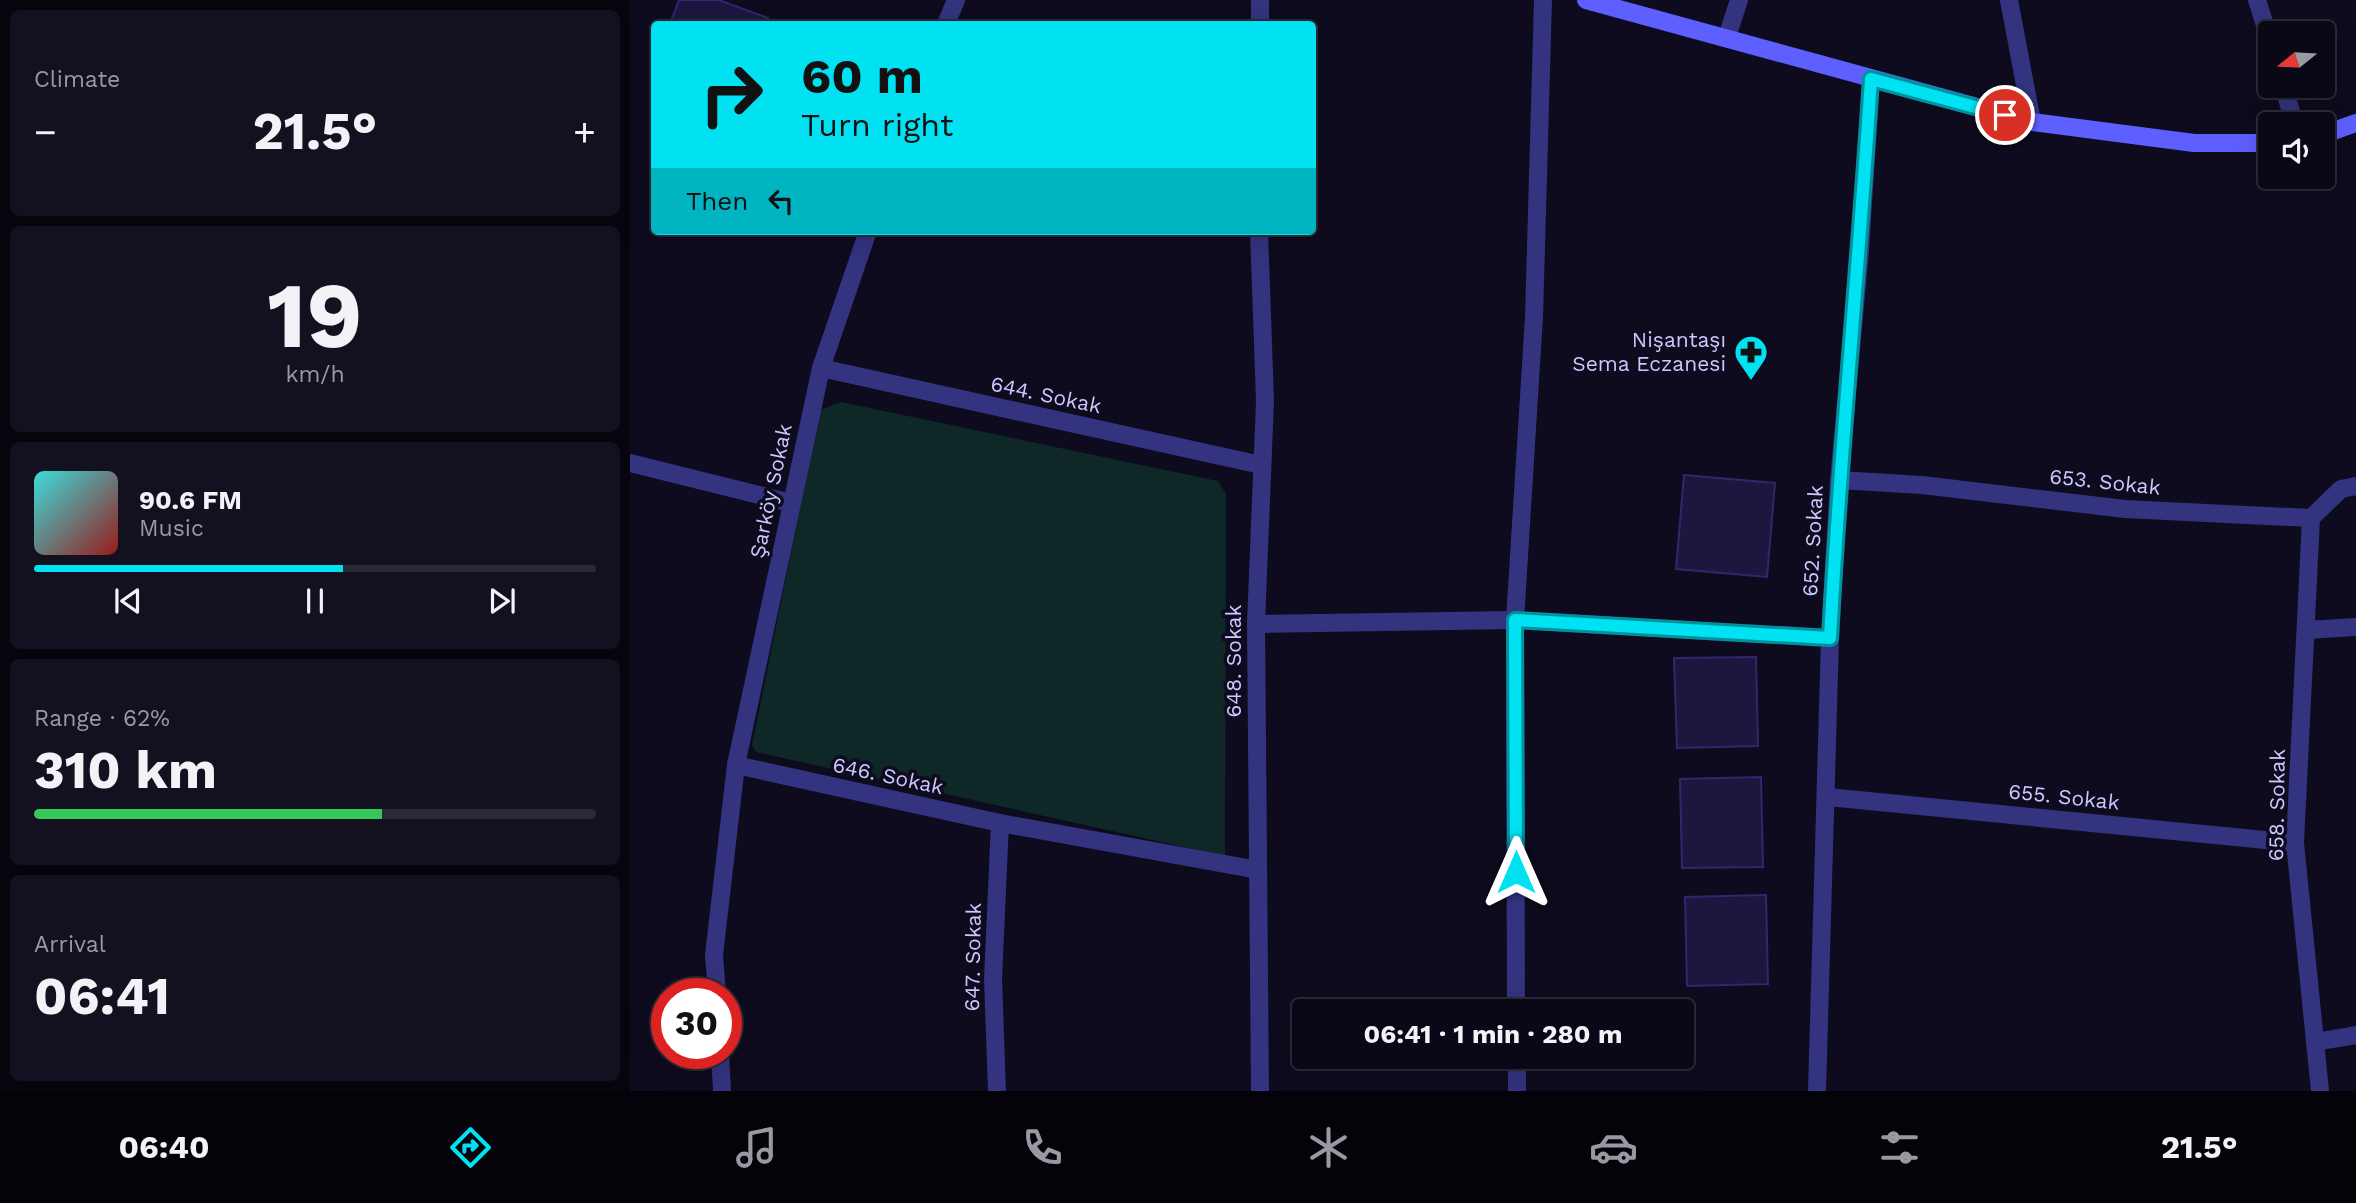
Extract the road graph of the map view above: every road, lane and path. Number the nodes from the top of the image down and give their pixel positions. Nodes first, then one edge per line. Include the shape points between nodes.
1 (956, 0) edge
2 (1260, 0) edge
3 (1543, 0) edge
4 (1586, 0) edge
5 (1739, 0) edge
6 (2009, 0) edge
7 (2258, 0) edge
8 (947, 21) edge
9 (1259, 21) edge
10 (2264, 21) edge
11 (1727, 37) junction
12 (1871, 79) junction
13 (2032, 122) junction
14 (2356, 123) edge
15 (2335, 130) edge
16 (2258, 143) edge
17 (867, 235) edge
18 (1259, 235) edge
19 (821, 368) junction
20 (630, 463) edge
21 (1261, 465) junction
22 (1839, 481) junction
23 (2356, 486) edge
24 (791, 503) junction
25 (2311, 518) junction
26 (1515, 620) junction
27 (1256, 624) junction
28 (2356, 627) edge
29 (2306, 631) junction
30 (1830, 638) junction
31 (736, 765) junction
32 (1828, 797) junction
33 (1000, 823) junction
34 (2295, 843) junction
35 (1258, 870) junction
36 (716, 978) edge
37 (1516, 999) edge
38 (2356, 1035) edge
39 (2315, 1042) junction
40 (721, 1069) edge
41 (1517, 1069) edge
42 (722, 1091) edge
43 (997, 1091) edge
44 (1260, 1091) edge
45 (1517, 1091) edge
46 (1817, 1091) edge
47 (2320, 1091) edge

1 - 8 street
2 - 9 street
3 - 26 street via 1534,317
4 - 11 street
5 - 11 street
6 - 13 street
7 - 10 street
11 - 12 street
12 - 13 street
12 - 22 street, 652. Sokak
13 - 16 street via 2194,143
14 - 15 street
17 - 19 street, Şarköy Sokak
18 - 21 street, 648. Sokak via 1265,401
19 - 21 street, 644. Sokak
19 - 24 street, Şarköy Sokak
20 - 24 street
21 - 27 street, 648. Sokak
22 - 25 street, 653. Sokak via 1922,485 2125,509
22 - 30 street, 652. Sokak
23 - 25 street via 2341,489
24 - 31 street, Şarköy Sokak
25 - 29 street, 658. Sokak
26 - 27 street
26 - 30 street
26 - 37 street
27 - 35 street, 648. Sokak
28 - 29 street
29 - 34 street, 658. Sokak
30 - 32 street, 652. Sokak
31 - 33 street, 646. Sokak
31 - 36 street via 714,955
32 - 34 street, 655. Sokak
32 - 46 street, 652. Sokak
33 - 35 street, 646. Sokak
33 - 43 street, 647. Sokak via 993,979
34 - 39 street, 658. Sokak
35 - 44 street, 648. Sokak
38 - 39 street
39 - 47 street, 658. Sokak
40 - 42 street
41 - 45 street

